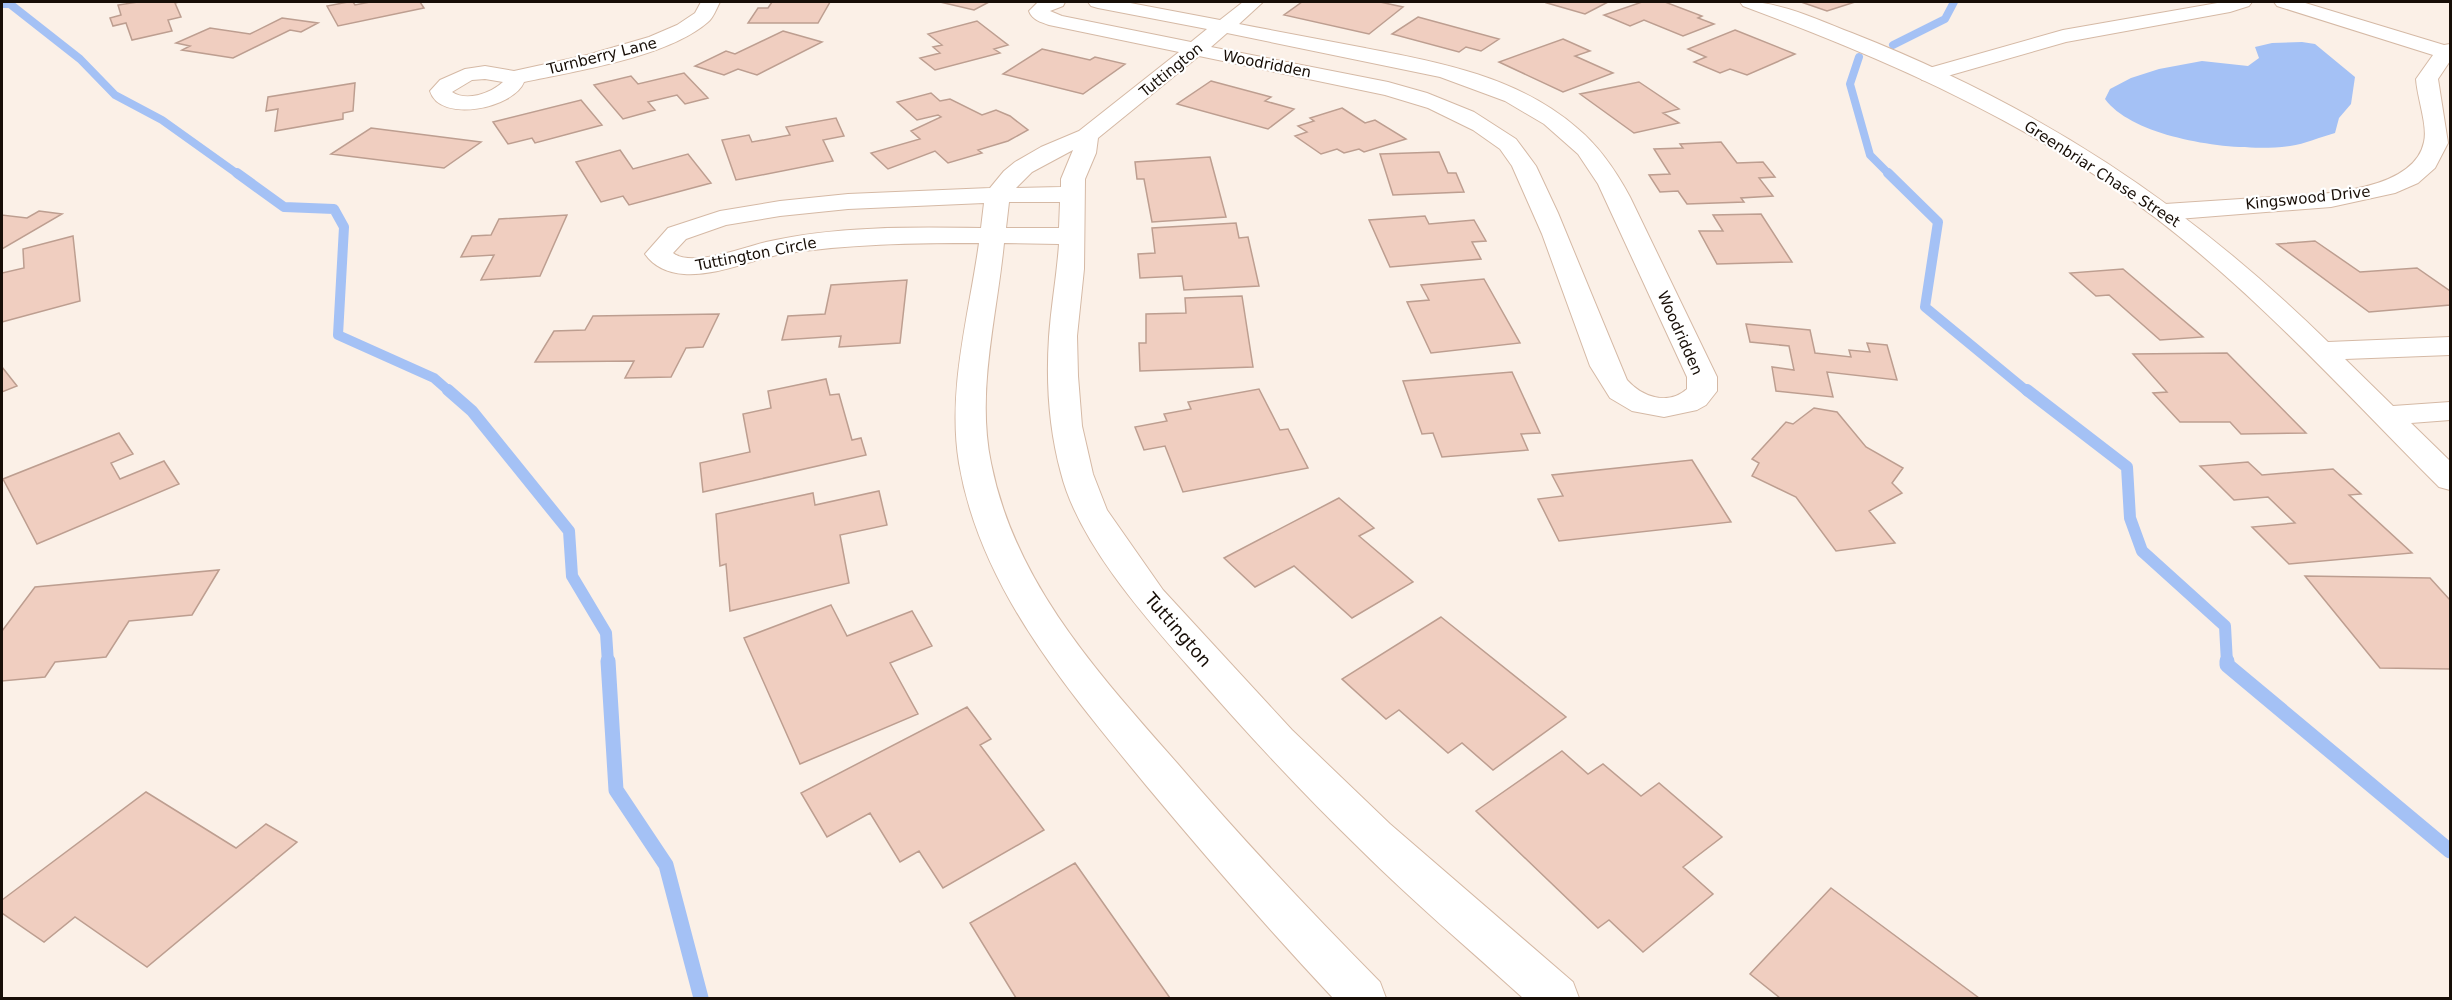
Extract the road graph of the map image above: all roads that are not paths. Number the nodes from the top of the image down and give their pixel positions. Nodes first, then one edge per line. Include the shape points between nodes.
1 (711, 2) edge
2 (1056, 2) edge
3 (1098, 2) edge
4 (1254, 2) edge
5 (1750, 2) edge
6 (2284, 2) edge
7 (2236, 3) edge
8 (1225, 26) junction
9 (1196, 50) junction
10 (2449, 55) edge
11 (1930, 75) junction
12 (512, 78) dead end
13 (1087, 136) junction
14 (1073, 194) junction
15 (998, 196) junction
16 (2165, 213) junction
17 (992, 236) junction
18 (1072, 236) junction
19 (2451, 346) edge
20 (2320, 351) junction
21 (2451, 411) edge
22 (2384, 416) junction
23 (2451, 479) edge
24 (1363, 999) edge
25 (1556, 999) edge

1 - 12 street, Turnberry Lane via 698,22 669,38
2 - 9 street, Woodridden via 1041,7 1040,14 1056,21
3 - 8 street, Woodridden
4 - 8 street, Tuttington
5 - 11 street, Greenbriar Chase Street via 1836,33
6 - 10 street
7 - 11 street via 2063,36
8 - 9 street, Tuttington
8 - 9 street, Woodridden via 1405,61 1466,77 1529,105 1560,126 1586,148 1626,214 1702,377 1702,391 1697,398 1674,406 1655,406 1637,403 1615,385 1547,214 1523,165 1510,146 1495,135 1458,112 1407,94
9 - 13 street, Tuttington
10 - 16 street, Kingswood Drive via 2428,75 2436,141 2428,161 2402,181 2361,195
11 - 16 street, Greenbriar Chase Street via 2039,130
13 - 14 street, Tuttington via 1073,179
13 - 15 street, Tuttington via 1019,171
14 - 15 street, Tuttington Circle
14 - 18 street, Tuttington
15 - 17 street
15 - 17 street, Tuttington Circle via 801,204 685,231 668,238 660,245 658,254 663,260 684,267 778,247 845,238
16 - 20 street, Greenbriar Chase Street via 2267,298
17 - 18 street, Tuttington Circle
17 - 24 street via 971,375 970,428 985,506 1024,599 1088,688 1257,887
18 - 25 street, Tuttington via 1064,336 1066,426 1077,474 1091,510 1116,552 1184,639 1278,741 1375,837
19 - 20 street
20 - 22 street, Greenbriar Chase Street
21 - 22 street
22 - 23 street, Greenbriar Chase Street

